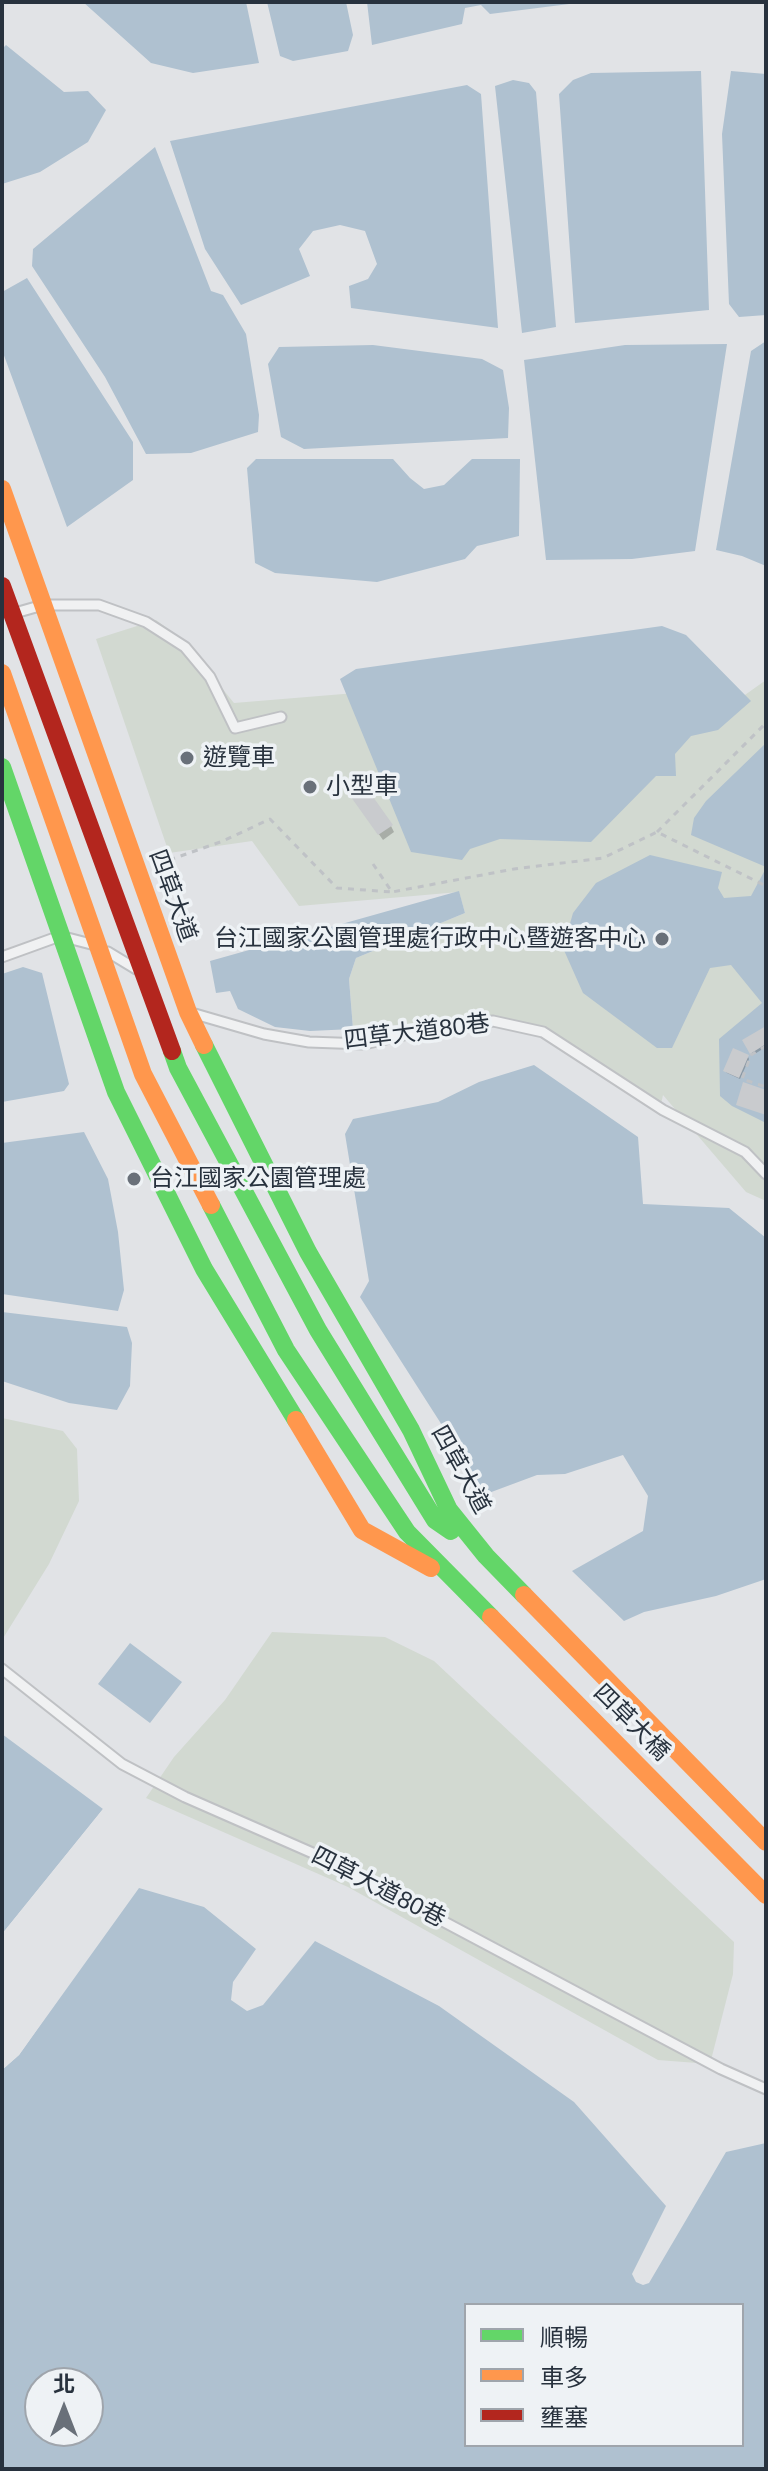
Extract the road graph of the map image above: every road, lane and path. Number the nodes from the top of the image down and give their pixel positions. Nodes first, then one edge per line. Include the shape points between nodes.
1 (2, 489) edge
2 (2, 586) edge
3 (43, 605) junction
4 (7, 615) edge
5 (2, 673) edge
6 (281, 717) dead end
7 (766, 723) edge
8 (2, 767) edge
9 (657, 832) junction
10 (373, 864) dead end
11 (156, 865) dead end
12 (766, 886) edge
13 (392, 892) junction
14 (60, 936) junction
15 (97, 945) junction
16 (2, 957) edge
17 (144, 974) junction
18 (188, 1012) junction
19 (766, 1046) edge
20 (766, 1087) edge
21 (766, 1174) edge
22 (486, 1556) junction
23 (462, 1585) junction
24 (2, 1669) edge
25 (766, 1842) edge
26 (766, 1895) edge
27 (766, 2089) edge

1 - 3 street, 四草大道
2 - 4 street, 四草大道
3 - 4 lane
3 - 6 lane via 99,605 146,622 185,647 210,677 235,728
3 - 18 street, 四草大道
4 - 17 street, 四草大道
5 - 15 street
7 - 9 path
8 - 14 street
9 - 12 path
9 - 13 path via 603,858
10 - 13 path
11 - 13 path via 270,819 337,888
14 - 15 lane, 四草大道80巷
14 - 16 lane
14 - 23 street via 116,1092 204,1269 339,1493 362,1530
15 - 17 lane, 四草大道80巷
15 - 23 street via 143,1074 286,1350 407,1532
17 - 18 lane, 四草大道80巷
17 - 22 street, 四草大道 via 178,1068 318,1330 435,1520
18 - 21 lane, 四草大道80巷 via 309,1042 364,1044 493,1021 543,1032 663,1110 745,1152
18 - 22 street, 四草大道 via 308,1252 411,1430 449,1510
19 - 20 path via 751,1055 742,1079
22 - 25 street, 四草大橋
23 - 26 street, 四草大橋
24 - 27 lane, 四草大道80巷 via 122,1764 324,1858

